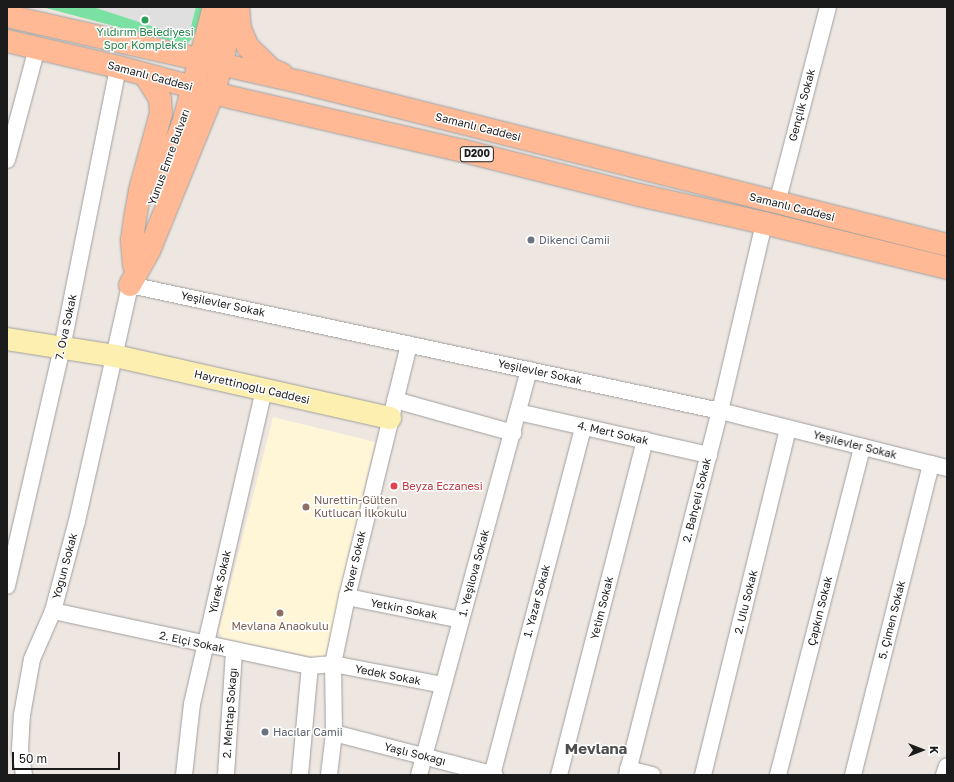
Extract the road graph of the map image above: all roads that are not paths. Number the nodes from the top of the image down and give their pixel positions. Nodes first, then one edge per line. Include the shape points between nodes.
1 (214, 7) edge
2 (233, 7) edge
3 (238, 7) edge
4 (828, 7) edge
5 (7, 16) edge
6 (7, 41) edge
7 (37, 48) junction
8 (212, 61) junction
9 (118, 67) junction
10 (145, 75) junction
11 (300, 82) junction
12 (203, 90) junction
13 (7, 160) edge
14 (777, 203) junction
15 (764, 223) junction
16 (947, 245) edge
17 (947, 268) edge
18 (132, 275) junction
19 (7, 339) edge
20 (408, 344) junction
21 (62, 348) junction
22 (115, 356) junction
23 (530, 370) junction
24 (264, 390) junction
25 (393, 409) junction
26 (720, 411) junction
27 (518, 412) junction
28 (583, 427) junction
29 (788, 428) junction
30 (513, 433) junction
31 (645, 440) junction
32 (862, 447) junction
33 (709, 455) junction
34 (931, 464) junction
35 (947, 468) edge
36 (12, 542) edge
37 (7, 586) edge
38 (347, 597) junction
39 (52, 611) junction
40 (461, 620) junction
41 (205, 644) junction
42 (234, 651) junction
43 (333, 664) junction
44 (310, 666) junction
45 (443, 685) junction
46 (334, 733) junction
47 (424, 757) junction
48 (947, 766) edge
49 (627, 772) edge
50 (24, 775) edge
51 (184, 775) edge
52 (226, 775) edge
53 (300, 775) edge
54 (328, 775) edge
55 (419, 775) edge
56 (493, 775) edge
57 (559, 775) edge
58 (652, 775) edge
59 (703, 775) edge
60 (778, 775) edge
61 (853, 775) edge
62 (944, 775) edge

1 - 8 main road
2 - 8 main road
3 - 11 main road via 240,29 248,47 272,70
4 - 14 street, Gençlik Sokak
5 - 8 main road, Samanlı Caddesi / D200
6 - 7 main road, Samanlı Caddesi / D200
7 - 9 main road, Samanlı Caddesi / D200
7 - 13 street
8 - 11 main road, Samanlı Caddesi / D200
8 - 12 main road, Yunus Emre Bulvarı
9 - 10 main road, Samanlı Caddesi / D200
9 - 21 street, 7. Ova Sokak
10 - 12 main road, Samanlı Caddesi / D200
10 - 18 main road via 160,99 161,113 140,190 132,240
11 - 14 main road, Samanlı Caddesi / D200
12 - 15 main road, Samanlı Caddesi / D200
12 - 18 main road, Yunus Emre Bulvarı via 183,124 142,227
14 - 16 main road, Samanlı Caddesi / D200
15 - 17 main road, Samanlı Caddesi / D200
15 - 26 street, 2. Bahçeli Sokak
18 - 20 street, Yeşilevler Sokak
18 - 22 street, Yoğun Sokak
19 - 21 main road
20 - 23 street, Yeşilevler Sokak
20 - 25 street, Yaver Sokak
21 - 22 main road, Hayrettinoğlu Caddesi
21 - 36 street, 7. Ova Sokak
22 - 24 main road, Hayrettinoğlu Caddesi
22 - 39 street, Yoğun Sokak
23 - 26 street, Yeşilevler Sokak
23 - 27 street, 1. Yeşilova Sokak
24 - 25 main road, Hayrettinoğlu Caddesi
24 - 41 street, Yürek Sokak
25 - 30 street
25 - 38 street, Yaver Sokak
26 - 29 street, Yeşilevler Sokak
26 - 33 street, 2. Bahçeli Sokak
27 - 28 street, 4. Mert Sokak
27 - 30 street, 1. Yeşilova Sokak
28 - 31 street, 4. Mert Sokak
28 - 56 street, 1. Yazar Sokak
29 - 32 street, Yeşilevler Sokak
29 - 59 street, 2. Ulu Sokak
30 - 40 street, 1. Yeşilova Sokak
31 - 33 street, 4. Mert Sokak
31 - 57 street, Yetim Sokak
32 - 34 street, Yeşilevler Sokak
32 - 60 street, Çapkın Sokak
33 - 49 street, 2. Bahçeli Sokak
34 - 35 street, Yeşilevler Sokak
34 - 61 street, 5. Çimen Sokak
36 - 37 street, 7. Ova Sokak
38 - 40 street, Yetkin Sokak
38 - 43 street, Yaver Sokak
39 - 41 street, 2. Elçi Sokak
39 - 50 street, Yoğun Sokak via 32,659 23,708 20,750
40 - 45 street, 1. Yeşilova Sokak
41 - 42 street, 2. Elçi Sokak
41 - 51 street, Yürek Sokak via 192,704
42 - 44 street, 2. Elçi Sokak
42 - 52 street, 2. Mehtap Sokağı
43 - 44 street, 2. Elçi Sokak
43 - 45 street, Yedek Sokak
43 - 46 street, Yaver Sokak
44 - 53 street
45 - 47 street, 1. Yeşilova Sokak
46 - 47 street, Yaşlı Sokağı
46 - 54 street, Yaver Sokak
47 - 55 street, 1. Yeşilova Sokak
47 - 56 street, Yaşlı Sokağı
48 - 62 street
49 - 58 street

